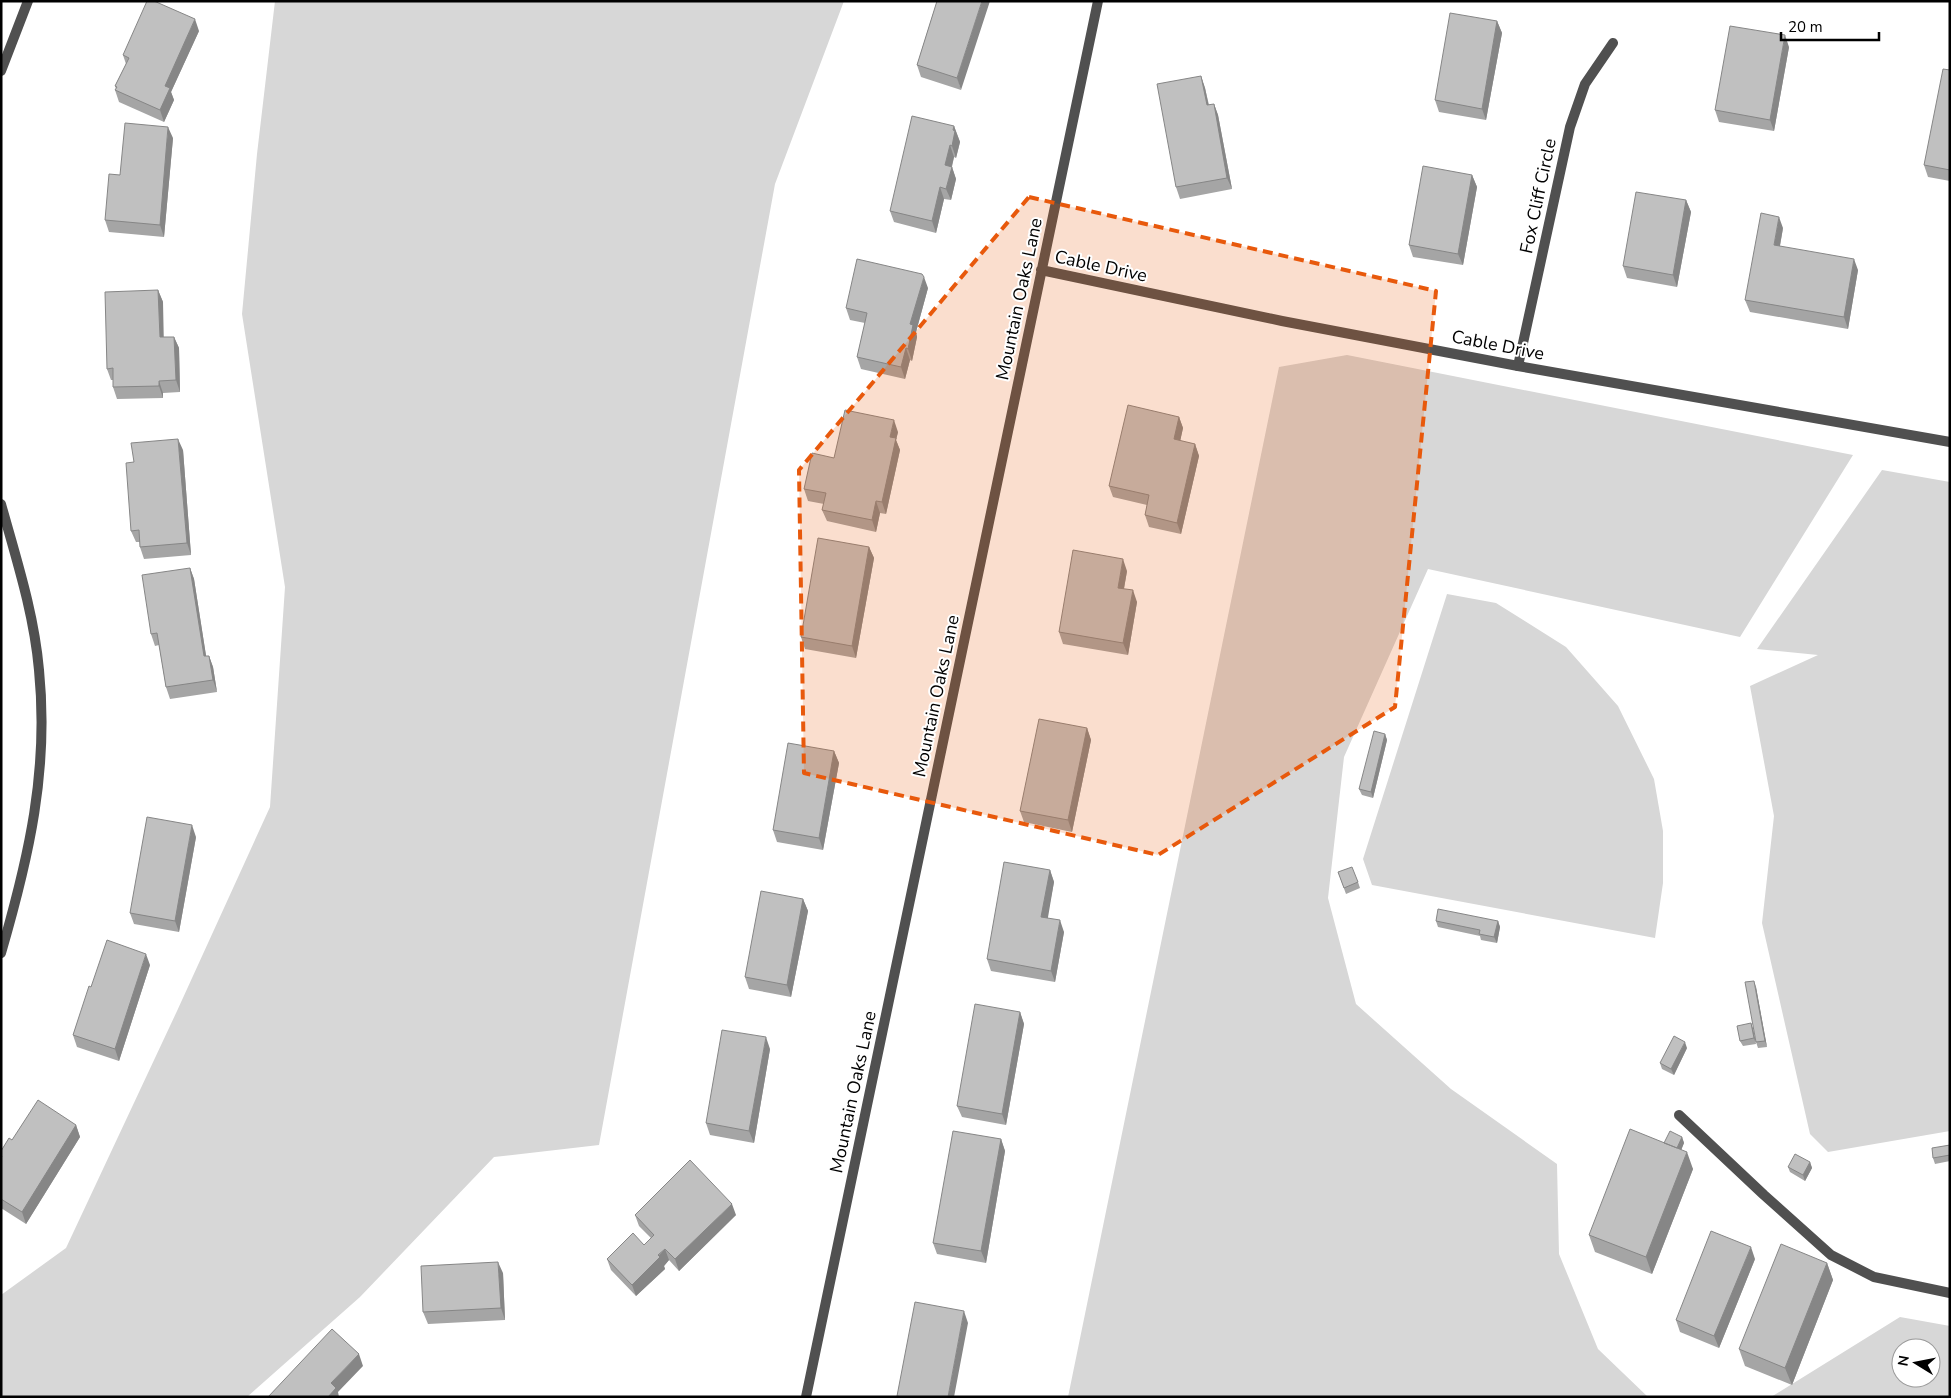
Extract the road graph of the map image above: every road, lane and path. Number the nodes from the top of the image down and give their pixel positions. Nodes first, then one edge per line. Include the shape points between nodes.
1 (28, 1) edge
2 (1098, 1) edge
3 (1613, 43) dead end
4 (1, 71) edge
5 (1042, 270) junction
6 (1518, 366) junction
7 (1950, 442) edge
8 (1, 504) edge
9 (1, 953) edge
10 (1679, 1115) dead end
11 (1950, 1293) edge
12 (806, 1397) edge

1 - 4 street
2 - 5 street, Mountain Oaks Lane
3 - 6 street, Fox Cliff Circle via 1584,84 1570,127
5 - 6 street, Cable Drive via 1282,321
5 - 12 street, Mountain Oaks Lane
6 - 7 street, Cable Drive
8 - 9 street via 28,600 39,669 43,738 36,813 22,883
10 - 11 street via 1831,1254 1874,1277

